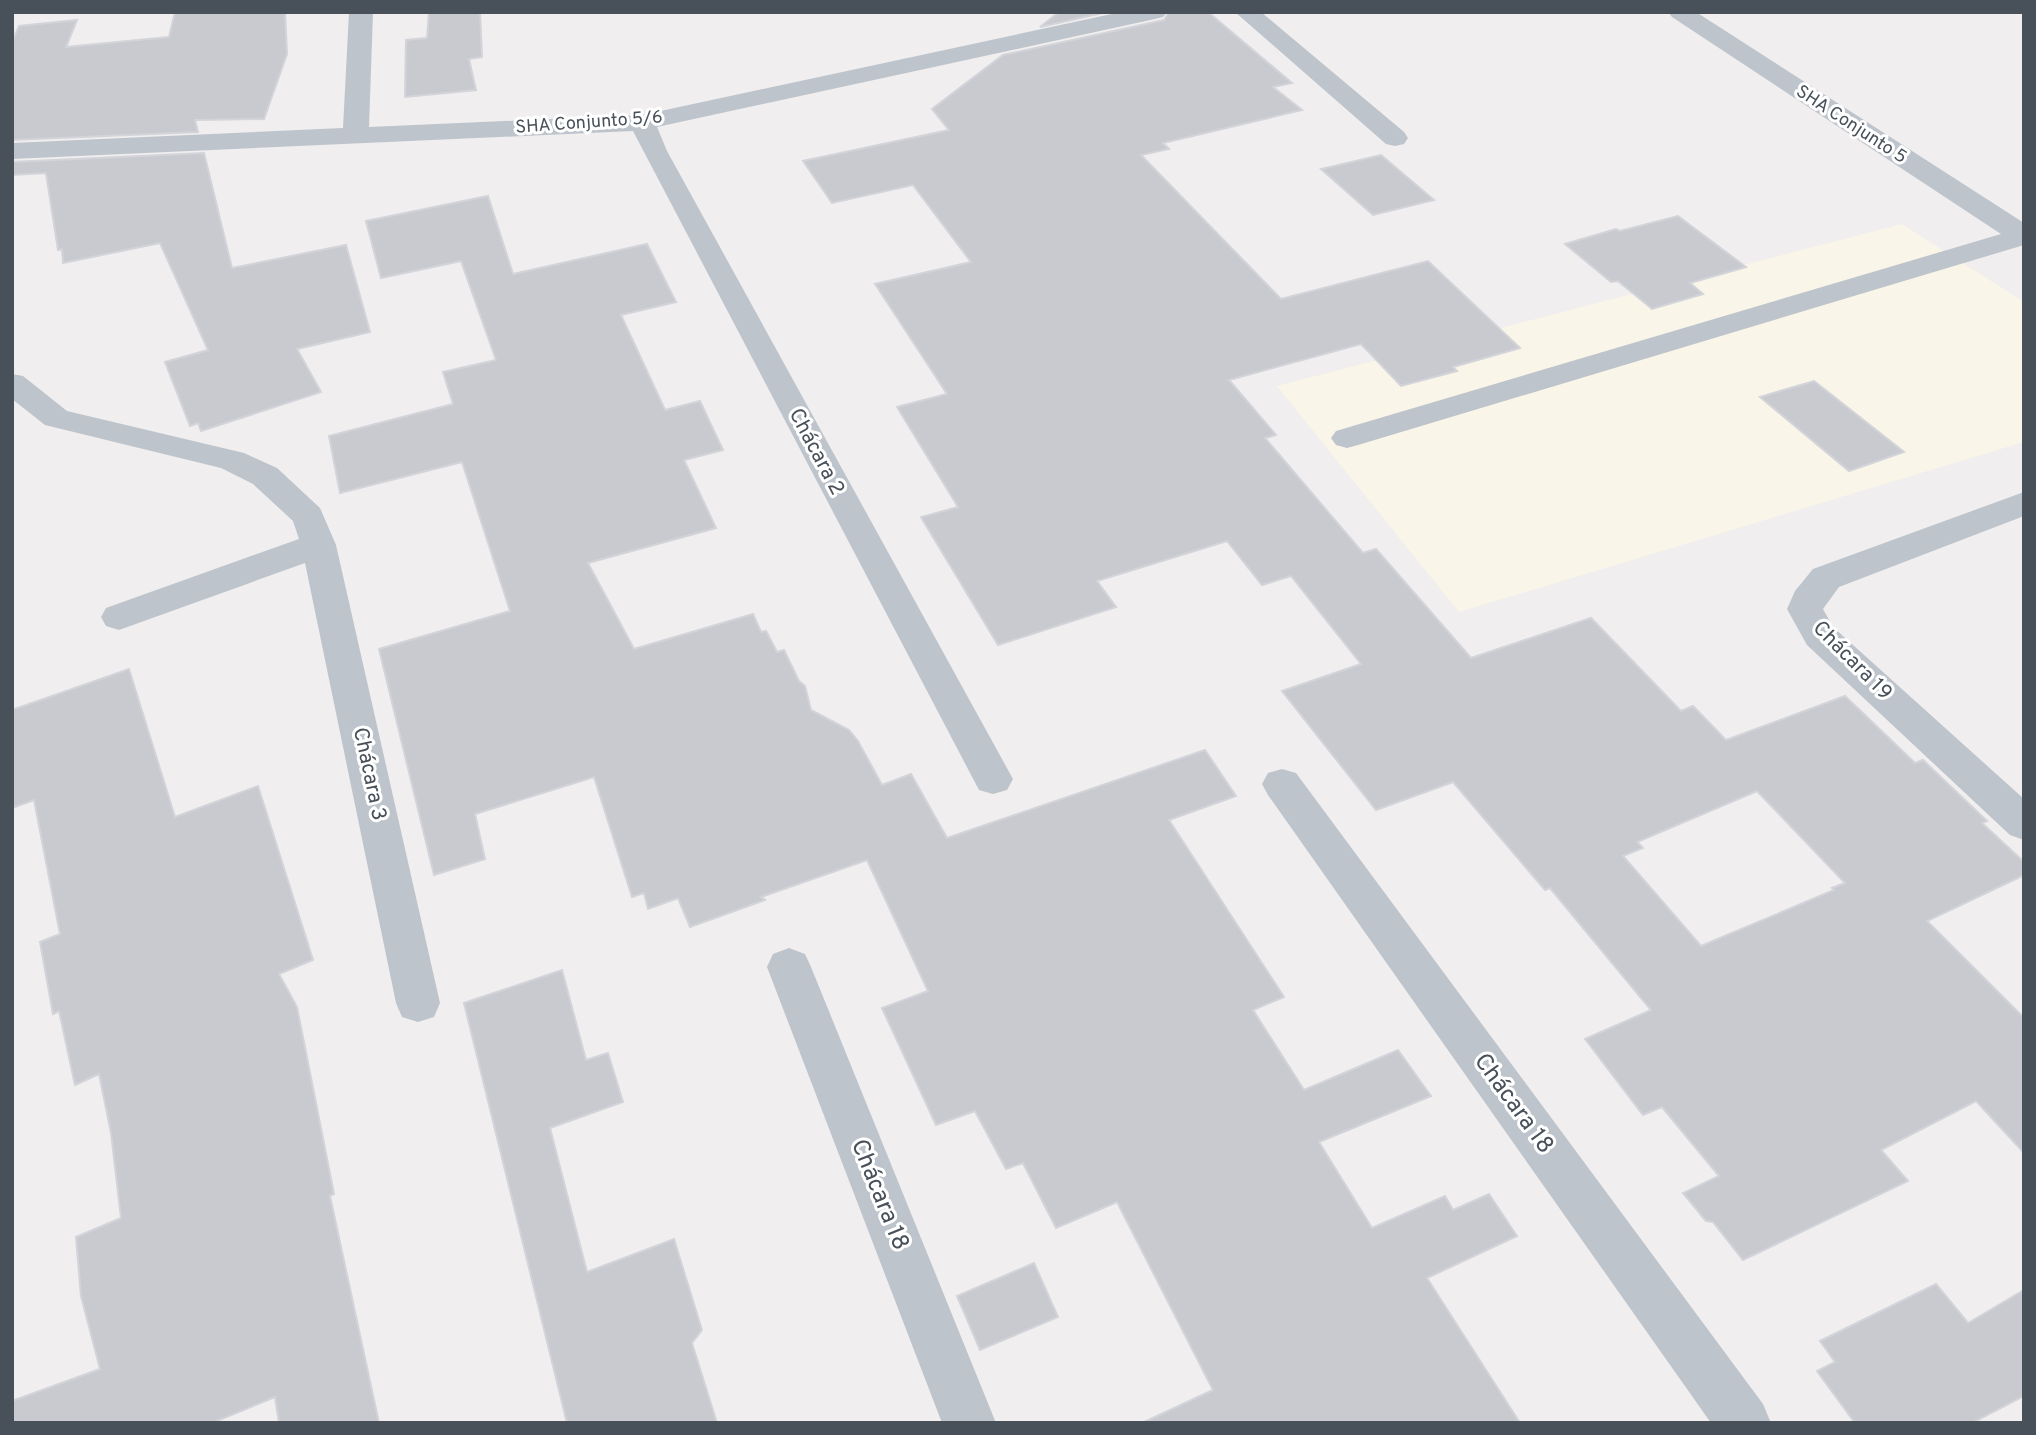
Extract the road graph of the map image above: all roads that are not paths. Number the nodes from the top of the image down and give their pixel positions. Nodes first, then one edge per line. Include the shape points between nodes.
1 (361, 12) edge
2 (1247, 12) edge
3 (1680, 12) edge
4 (1147, 13) edge
5 (642, 123) junction
6 (356, 135) junction
7 (1395, 138) dead end
8 (12, 151) edge
9 (2024, 236) edge
10 (12, 383) edge
11 (1348, 438) dead end
12 (2024, 503) edge
13 (319, 545) junction
14 (119, 617) dead end
15 (993, 779) dead end
16 (1282, 785) dead end
17 (2024, 824) edge
18 (789, 967) dead end
19 (418, 1003) dead end
20 (969, 1423) edge
21 (1744, 1423) edge

1 - 6 street
2 - 7 street
3 - 9 street, SHA Conjunto 5
4 - 5 street, SHA Conjunto 5/6
5 - 6 street, SHA Conjunto 5/6
5 - 15 street, Chácara 2
6 - 8 street, SHA Conjunto 5/6
9 - 11 street
10 - 13 street, Chácara 3 via 56,418 232,460 265,476 308,516
12 - 17 street, Chácara 19 via 1826,578 1805,608 1820,636
13 - 14 street
13 - 19 street, Chácara 3
16 - 21 street, Chácara 18
18 - 20 street, Chácara 18

